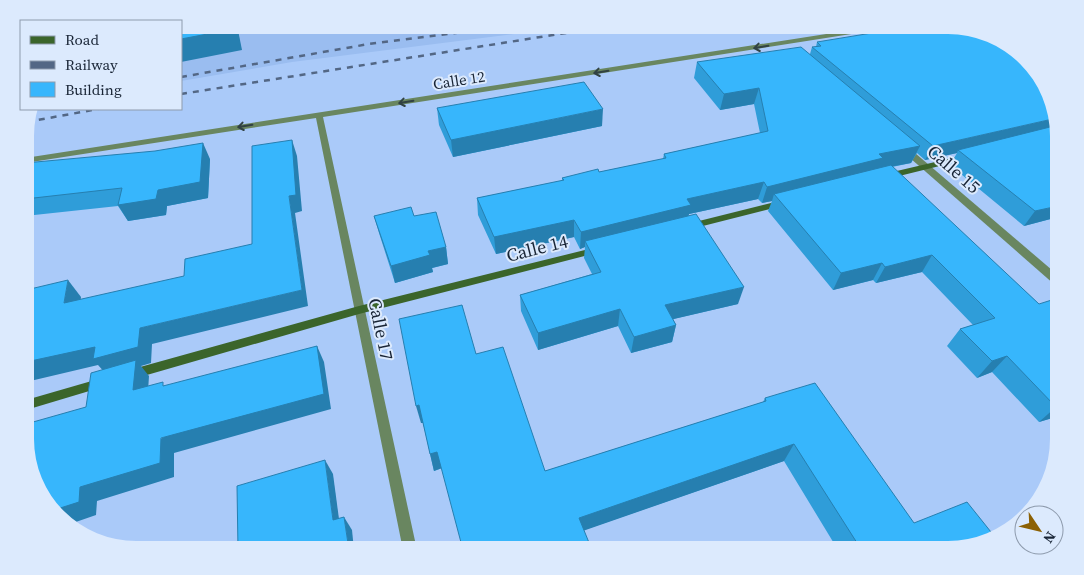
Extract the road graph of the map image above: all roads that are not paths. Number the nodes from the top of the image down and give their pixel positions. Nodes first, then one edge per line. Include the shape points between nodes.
1 (842, 34) edge
2 (781, 44) junction
3 (788, 50) edge
4 (319, 115) junction
5 (897, 142) edge
6 (973, 155) edge
7 (34, 160) edge
8 (926, 166) junction
9 (879, 178) edge
10 (795, 200) edge
11 (682, 228) edge
12 (606, 247) edge
13 (1050, 275) edge
14 (359, 310) junction
15 (34, 402) edge
16 (408, 541) edge

1 - 2 street, Calle 12
2 - 3 street
2 -> 4 street, Calle 12
4 -> 7 street, Calle 12
4 - 14 street, Calle 17
5 - 8 street, Calle 15
6 - 8 main road
8 - 9 main road
8 - 13 street, Calle 15
10 - 11 main road
12 - 14 main road, Calle 14
14 - 15 main road, Calle 14
14 - 16 street, Calle 17

